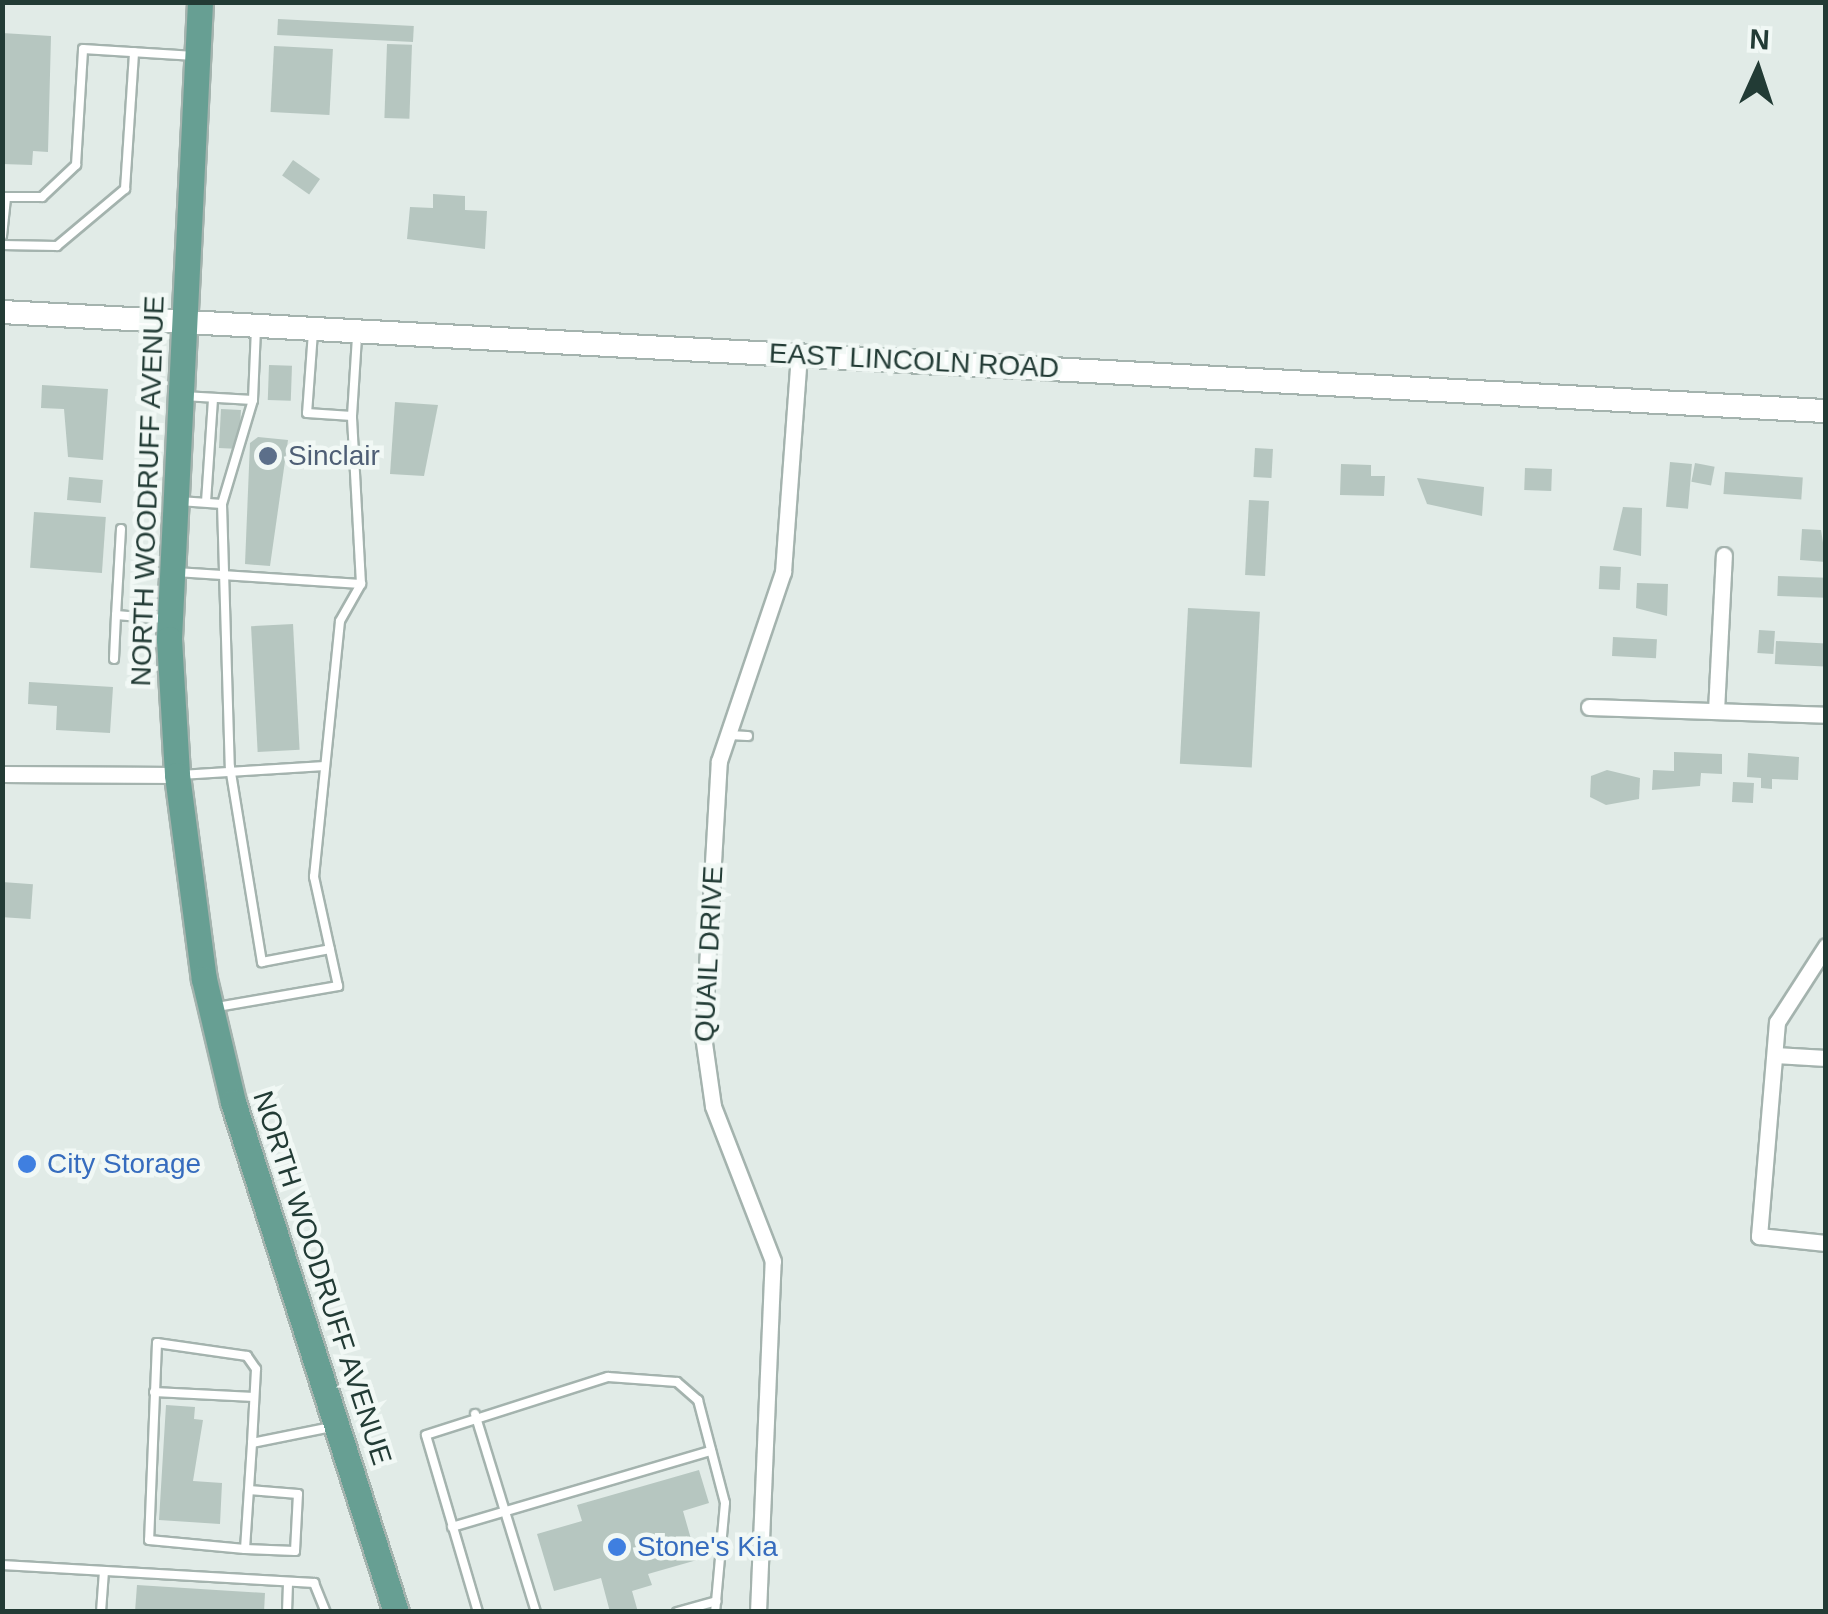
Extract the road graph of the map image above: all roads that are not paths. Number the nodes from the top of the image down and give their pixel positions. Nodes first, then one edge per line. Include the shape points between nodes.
1 (200, 2) edge
2 (134, 52) junction
3 (198, 56) junction
4 (2, 236) edge
5 (2, 246) edge
6 (2, 312) edge
7 (182, 324) junction
8 (256, 328) junction
9 (314, 332) junction
10 (357, 334) junction
11 (799, 355) junction
12 (178, 396) junction
13 (213, 398) junction
14 (253, 400) junction
15 (1826, 411) edge
16 (352, 416) junction
17 (174, 501) junction
18 (206, 502) junction
19 (222, 504) junction
20 (122, 529) dead end
21 (1724, 556) dead end
22 (171, 572) junction
23 (220, 576) junction
24 (361, 584) junction
25 (116, 616) junction
26 (169, 620) junction
27 (114, 659) dead end
28 (1589, 707) dead end
29 (1716, 711) junction
30 (1826, 715) edge
31 (724, 735) junction
32 (748, 736) dead end
33 (325, 766) junction
34 (230, 767) junction
35 (2, 774) edge
36 (178, 775) junction
37 (1826, 946) edge
38 (330, 948) junction
39 (211, 1008) junction
40 (1775, 1056) junction
41 (1826, 1058) edge
42 (1826, 1243) edge
43 (154, 1392) junction
44 (254, 1397) junction
45 (475, 1414) junction
46 (335, 1426) junction
47 (252, 1443) junction
48 (711, 1451) junction
49 (249, 1490) junction
50 (505, 1511) junction
51 (452, 1527) junction
52 (246, 1549) junction
53 (2, 1565) edge
54 (104, 1571) junction
55 (288, 1582) junction
56 (717, 1601) junction
57 (101, 1612) edge
58 (287, 1612) edge
59 (326, 1612) edge
60 (396, 1612) edge
61 (478, 1612) edge
62 (536, 1612) edge
63 (677, 1612) edge
64 (716, 1612) edge
65 (758, 1612) edge

1 - 3 main road, NORTH WOODRUFF AVENUE
2 - 3 lane
2 - 4 lane via 84,50 76,165 42,197 6,197
2 - 5 lane via 126,190 58,246
3 - 7 main road, NORTH WOODRUFF AVENUE
6 - 7 main road, EAST LINCOLN ROAD
7 - 8 main road, EAST LINCOLN ROAD
7 - 12 main road, NORTH WOODRUFF AVENUE
8 - 9 main road, EAST LINCOLN ROAD
8 - 14 lane
9 - 10 main road, EAST LINCOLN ROAD
9 - 16 lane via 307,413
10 - 11 main road, EAST LINCOLN ROAD
10 - 16 lane
11 - 15 main road, EAST LINCOLN ROAD
11 - 31 street, QUAIL DRIVE via 784,572
12 - 13 lane
12 - 17 main road, NORTH WOODRUFF AVENUE
13 - 14 lane
13 - 18 lane
14 - 19 lane
16 - 24 lane
17 - 18 lane
17 - 22 main road, NORTH WOODRUFF AVENUE
18 - 19 lane
19 - 23 lane
20 - 25 lane
21 - 29 street
22 - 23 lane
22 - 26 main road, NORTH WOODRUFF AVENUE
23 - 24 lane
23 - 34 lane
24 - 33 lane via 340,621
25 - 26 lane
25 - 27 lane
26 - 36 main road, NORTH WOODRUFF AVENUE
28 - 29 street
29 - 30 street
31 - 32 lane
31 - 65 street, QUAIL DRIVE via 703,1036 713,1106 773,1261
33 - 34 lane
33 - 38 lane via 314,876
34 - 36 lane
34 - 38 lane via 262,962
35 - 36 street
36 - 39 main road, NORTH WOODRUFF AVENUE
37 - 40 street via 1777,1022
38 - 39 lane via 338,986
39 - 46 main road, NORTH WOODRUFF AVENUE
40 - 41 street
40 - 42 street via 1759,1236
43 - 44 lane
43 - 44 lane via 157,1343 239,1349 256,1370
43 - 52 lane via 149,1540
44 - 47 lane
45 - 48 lane via 608,1377 678,1382 698,1400
45 - 50 lane
45 - 51 lane via 426,1435
46 - 47 lane
46 - 60 main road, NORTH WOODRUFF AVENUE
47 - 49 lane
48 - 50 lane
48 - 56 lane via 725,1503
49 - 52 lane
49 - 52 lane via 298,1494 295,1551
50 - 51 lane
50 - 62 lane
51 - 61 lane
53 - 54 lane
54 - 55 lane
54 - 57 lane
55 - 58 lane
55 - 59 lane via 314,1584
56 - 63 lane
56 - 64 lane

